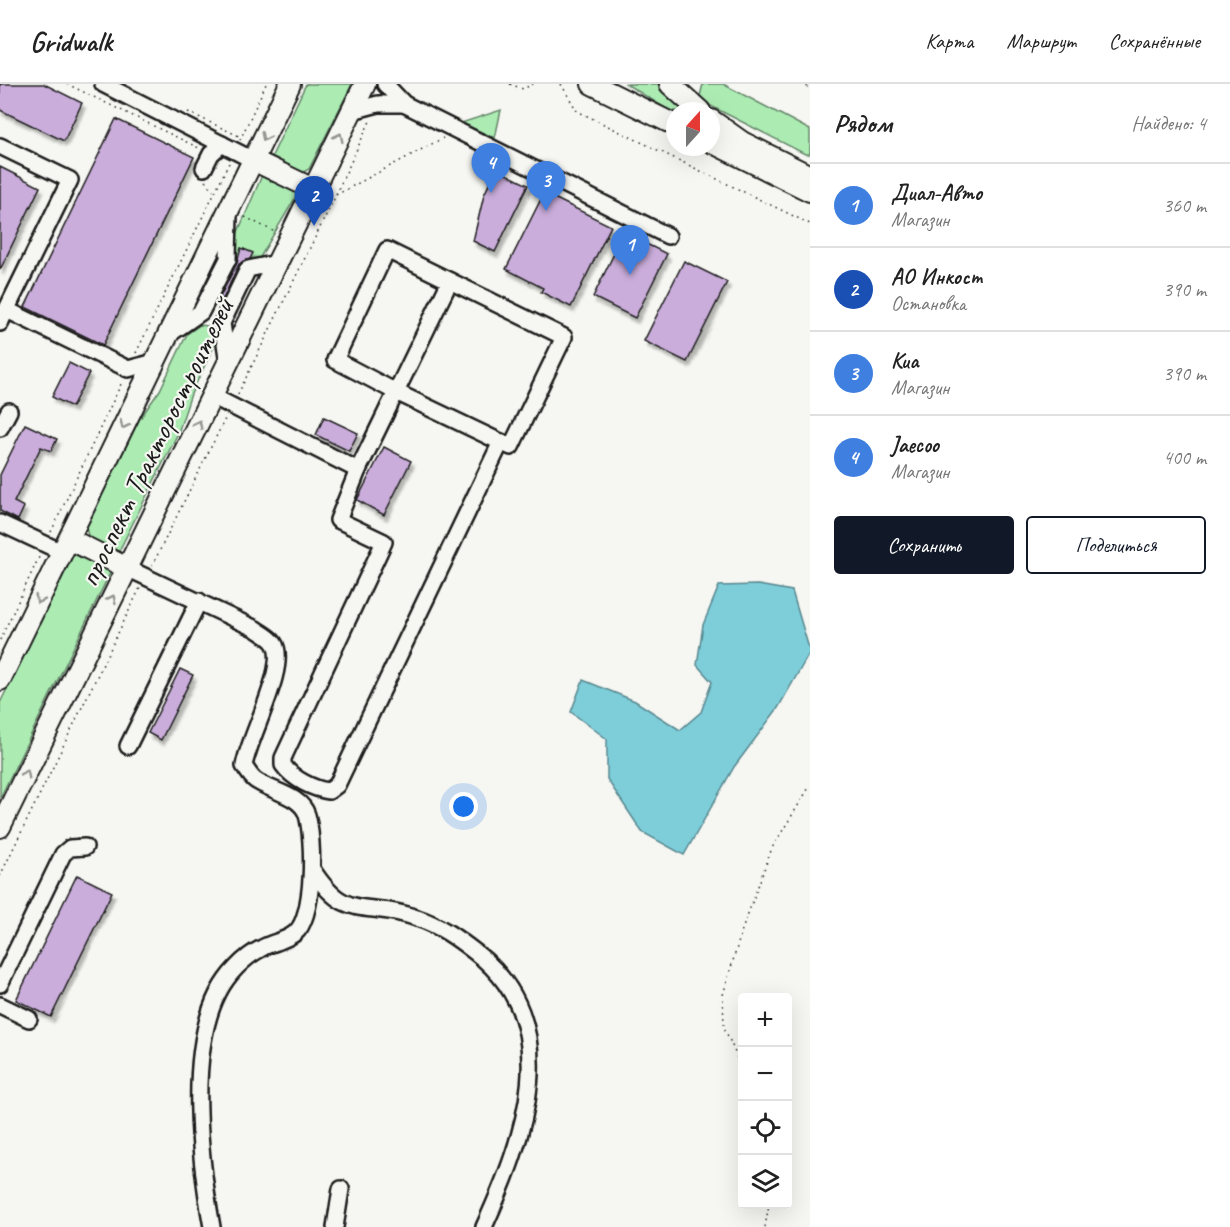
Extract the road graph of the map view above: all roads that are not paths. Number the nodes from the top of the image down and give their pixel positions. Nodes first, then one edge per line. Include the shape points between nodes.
1 (103, 84) edge
2 (290, 84) edge
3 (365, 84) edge
4 (385, 84) edge
5 (592, 84) edge
6 (670, 84) edge
7 (690, 102) edge
8 (404, 104) junction
9 (352, 111) junction
10 (666, 120) edge
11 (720, 126) edge
12 (0, 146) edge
13 (720, 146) edge
14 (226, 149) junction
15 (253, 160) junction
16 (204, 168) dead end
17 (810, 176) edge
18 (313, 189) junction
19 (810, 191) edge
20 (237, 214) junction
21 (668, 236) dead end
22 (228, 259) junction
23 (277, 263) junction
24 (248, 269) junction
25 (450, 281) junction
26 (201, 312) junction
27 (3, 317) edge
28 (222, 323) junction
29 (168, 335) junction
30 (155, 362) junction
31 (228, 364) junction
32 (128, 369) junction
33 (396, 392) junction
34 (212, 396) junction
35 (138, 397) junction
36 (9, 411) dead end
37 (0, 428) edge
38 (501, 442) junction
39 (358, 470) junction
40 (0, 523) edge
41 (56, 544) junction
42 (127, 568) junction
43 (199, 601) junction
44 (0, 680) edge
45 (128, 746) dead end
46 (0, 827) edge
47 (85, 847) dead end
48 (312, 869) junction
49 (0, 984) edge
50 (0, 1005) edge
51 (28, 1019) dead end
52 (341, 1188) dead end
53 (212, 1227) edge
54 (335, 1227) edge
55 (484, 1227) edge

1 - 14 lane
2 -> 15 main road, проспект Тракторостроителей
3 - 9 main road, проспект Тракторостроителей
4 - 8 lane
5 - 10 main road
6 - 7 main road
8 - 9 lane via 378,104
8 - 21 lane
18 -> 9 main road, проспект Тракторостроителей
11 - 17 main road via 742,142
12 - 27 lane via 70,180
13 - 19 main road
14 - 15 lane
14 - 16 lane
15 - 18 main road
15 - 20 main road, проспект Тракторостроителей
18 - 23 main road, проспект Тракторостроителей
20 - 22 lane
20 - 29 main road, проспект Тракторостроителей
22 - 24 lane
22 - 26 lane
23 - 24 lane
23 - 31 main road, проспект Тракторостроителей
24 - 28 lane
25 - 33 lane
25 - 33 lane via 387,250 335,360
25 - 38 lane via 564,337 511,447
26 - 28 lane
26 - 29 lane
27 - 32 lane
28 - 31 lane
29 - 30 main road, проспект Тракторостроителей
30 - 32 lane
30 - 35 main road, проспект Тракторостроителей
31 - 34 main road, проспект Тракторостроителей
32 - 35 lane
33 - 38 lane
33 - 39 lane
34 - 39 lane
42 -> 34 main road, проспект Тракторостроителей
35 -> 41 main road, проспект Тракторостроителей
36 - 37 lane
38 - 39 lane via 337,785 329,791 318,790 288,773 282,765 384,542 338,520
40 - 41 lane
41 - 42 main road
41 -> 44 main road, проспект Тракторостроителей
42 - 43 lane
46 -> 42 main road, проспект Тракторостроителей
43 - 45 lane
43 - 48 lane via 274,642 280,658 247,747 244,766 254,780 294,800 306,813
47 - 49 lane via 70,848 63,854
48 - 53 lane via 309,906 301,927 294,935 261,948 230,974 218,991 205,1027 199,1081 202,1151
48 - 55 lane via 325,890 349,906 406,914 455,936 511,989 529,1038 528,1102
50 - 51 lane
52 - 54 lane

